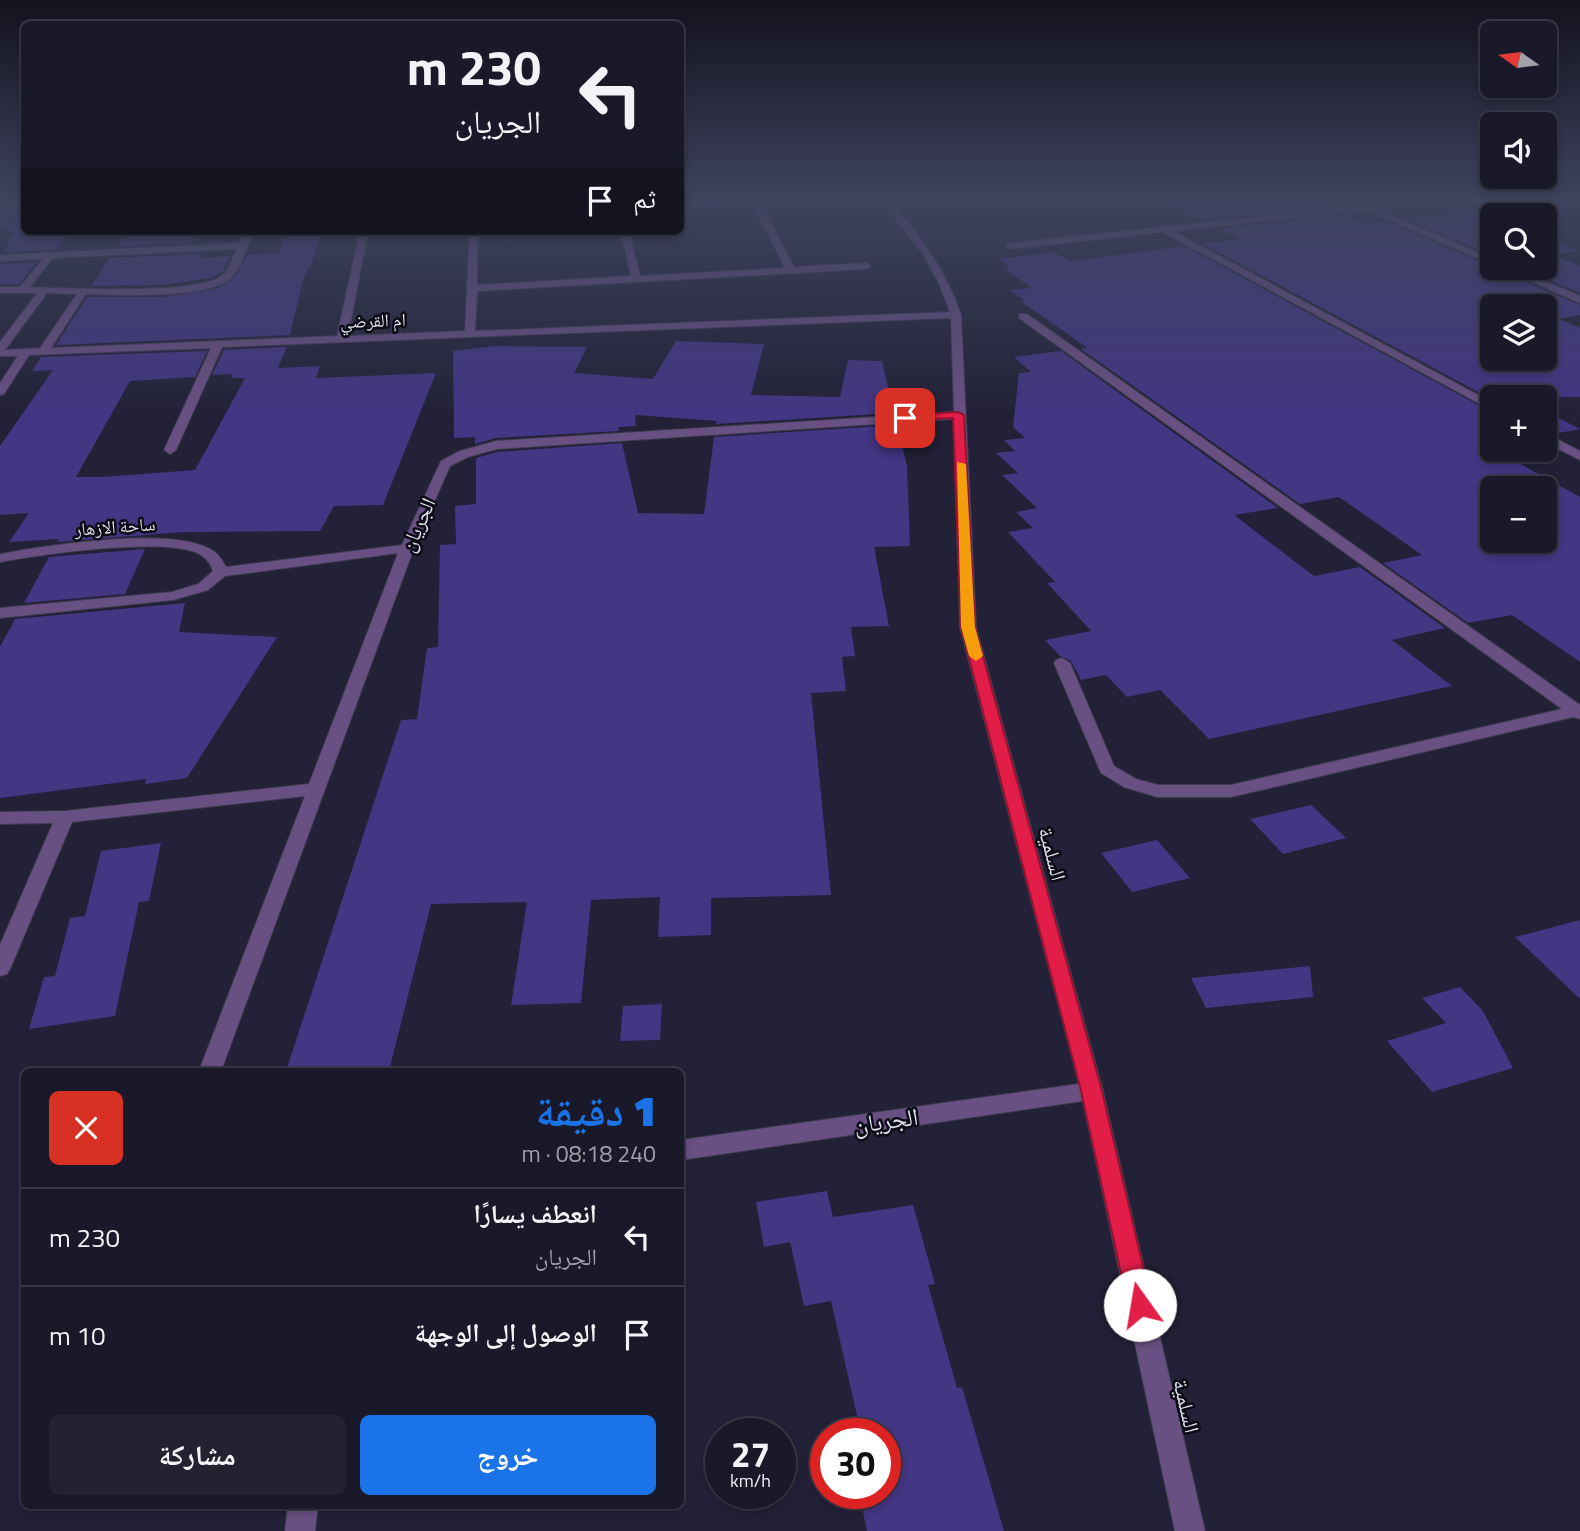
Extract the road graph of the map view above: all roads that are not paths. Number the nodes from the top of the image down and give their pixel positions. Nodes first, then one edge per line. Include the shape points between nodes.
1 (37, 272) edge
2 (230, 272) edge
3 (356, 272) edge
4 (473, 272) edge
5 (634, 272) edge
6 (749, 272) edge
7 (937, 272) edge
8 (1243, 272) edge
9 (636, 279) junction
10 (1534, 280) edge
11 (473, 288) junction
12 (23, 289) junction
13 (0, 290) edge
14 (43, 292) junction
15 (83, 292) junction
16 (1580, 300) edge
17 (956, 315) junction
18 (1023, 316) dead end
19 (470, 334) junction
20 (342, 339) junction
21 (218, 344) junction
22 (0, 351) edge
23 (43, 351) junction
24 (26, 352) junction
25 (0, 392) edge
26 (1480, 401) edge
27 (958, 415) junction
28 (1557, 444) edge
29 (170, 450) dead end
30 (1580, 456) edge
31 (407, 548) junction
32 (0, 558) edge
33 (222, 572) junction
34 (0, 613) edge
35 (1062, 663) dead end
36 (1578, 712) edge
37 (315, 789) junction
38 (65, 817) junction
39 (0, 818) edge
40 (0, 970) edge
41 (211, 1068) edge
42 (1092, 1091) junction
43 (684, 1150) edge
44 (303, 1509) edge
45 (300, 1531) edge
46 (1190, 1531) edge

1 - 12 street
2 - 15 street via 198,287
3 - 20 street
4 - 11 street
5 - 9 street
6 - 9 street
7 - 17 street, السلمية
8 - 26 street
9 - 11 street
10 - 16 street
11 - 19 street
12 - 13 street
12 - 14 street
14 - 15 street
14 - 22 street
15 - 23 street
17 - 19 street, ام القرضي
17 - 27 street, السلمية
18 - 36 street
19 - 20 street, ام القرضي
20 - 21 street, ام القرضي
21 - 23 street, ام القرضي
21 - 29 street
22 - 24 street, ام القرضي
23 - 24 street, ام القرضي
24 - 25 street
27 - 31 street, الجريان via 496,445 445,464
27 - 42 street, السلمية via 968,627
28 - 30 street
31 - 33 street
31 - 37 street, الجريان
32 - 33 street, ساحة الازهار via 24,552 169,543 207,553 216,558
33 - 34 street via 203,587 173,596
35 - 36 street via 1107,769 1130,783 1157,791 1231,791
37 - 38 street
37 - 41 street, الجريان
38 - 39 street
38 - 40 street
42 - 43 street, الجريان
42 - 46 street, السلمية
44 - 45 street

